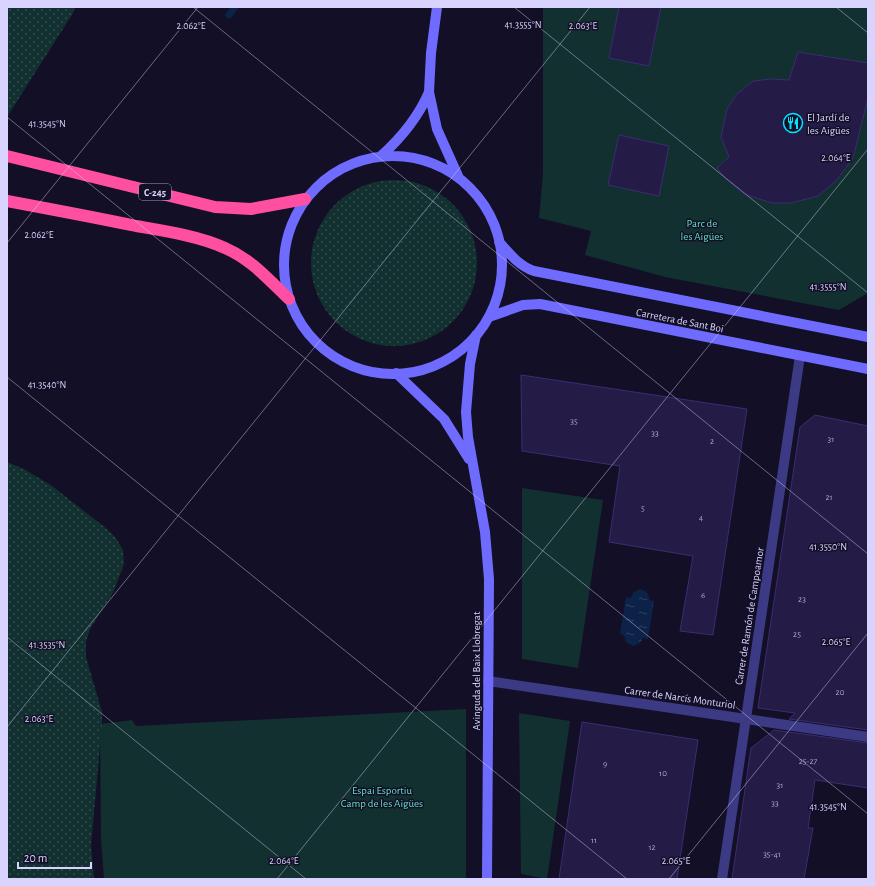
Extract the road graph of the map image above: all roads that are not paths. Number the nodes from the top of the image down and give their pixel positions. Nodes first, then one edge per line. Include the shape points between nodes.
1 (437, 7) edge
2 (429, 92) junction
3 (7, 156) edge
4 (380, 156) junction
5 (459, 178) junction
6 (305, 199) junction
7 (7, 200) edge
8 (499, 242) junction
9 (289, 299) junction
10 (489, 317) junction
11 (476, 335) junction
12 (868, 337) edge
13 (800, 356) junction
14 (868, 369) edge
15 (396, 373) junction
16 (473, 465) junction
17 (488, 681) junction
18 (746, 719) junction
19 (868, 737) edge
20 (487, 879) edge
21 (722, 879) edge

1 - 2 main road
2 - 4 main road via 423,108 411,124
2 - 5 main road via 437,129
3 - 6 highway, C-245 via 215,207 251,209
4 - 5 main road via 402,156 422,160
4 - 6 main road via 356,162 333,173
5 - 8 main road via 478,196 485,207
6 - 9 main road via 293,219 285,247 284,276
7 - 9 highway via 203,240 245,259
8 - 10 main road via 502,268 498,293
8 - 12 main road, Carretera de Sant Boi via 518,263 534,271
9 - 15 main road via 301,324 330,354 362,369
10 - 11 main road
10 - 13 main road, Carretera de Sant Boi via 523,305 540,304
11 - 15 main road via 446,360 422,370
11 - 16 main road, Avinguda del Baix Llobregat via 470,364 466,412
13 - 14 main road, Carretera de Sant Boi
13 - 18 street, Carrer de Ramón de Campoamor
15 - 16 main road, Avinguda del Baix Llobregat via 444,419
16 - 17 main road, Avinguda del Baix Llobregat via 488,555
17 - 18 street, Carrer de Narcís Monturiol
17 - 20 main road, Avinguda del Baix Llobregat
18 - 19 street, Carrer de Narcís Monturiol
18 - 21 street, Carrer de Ramón de Campoamor

